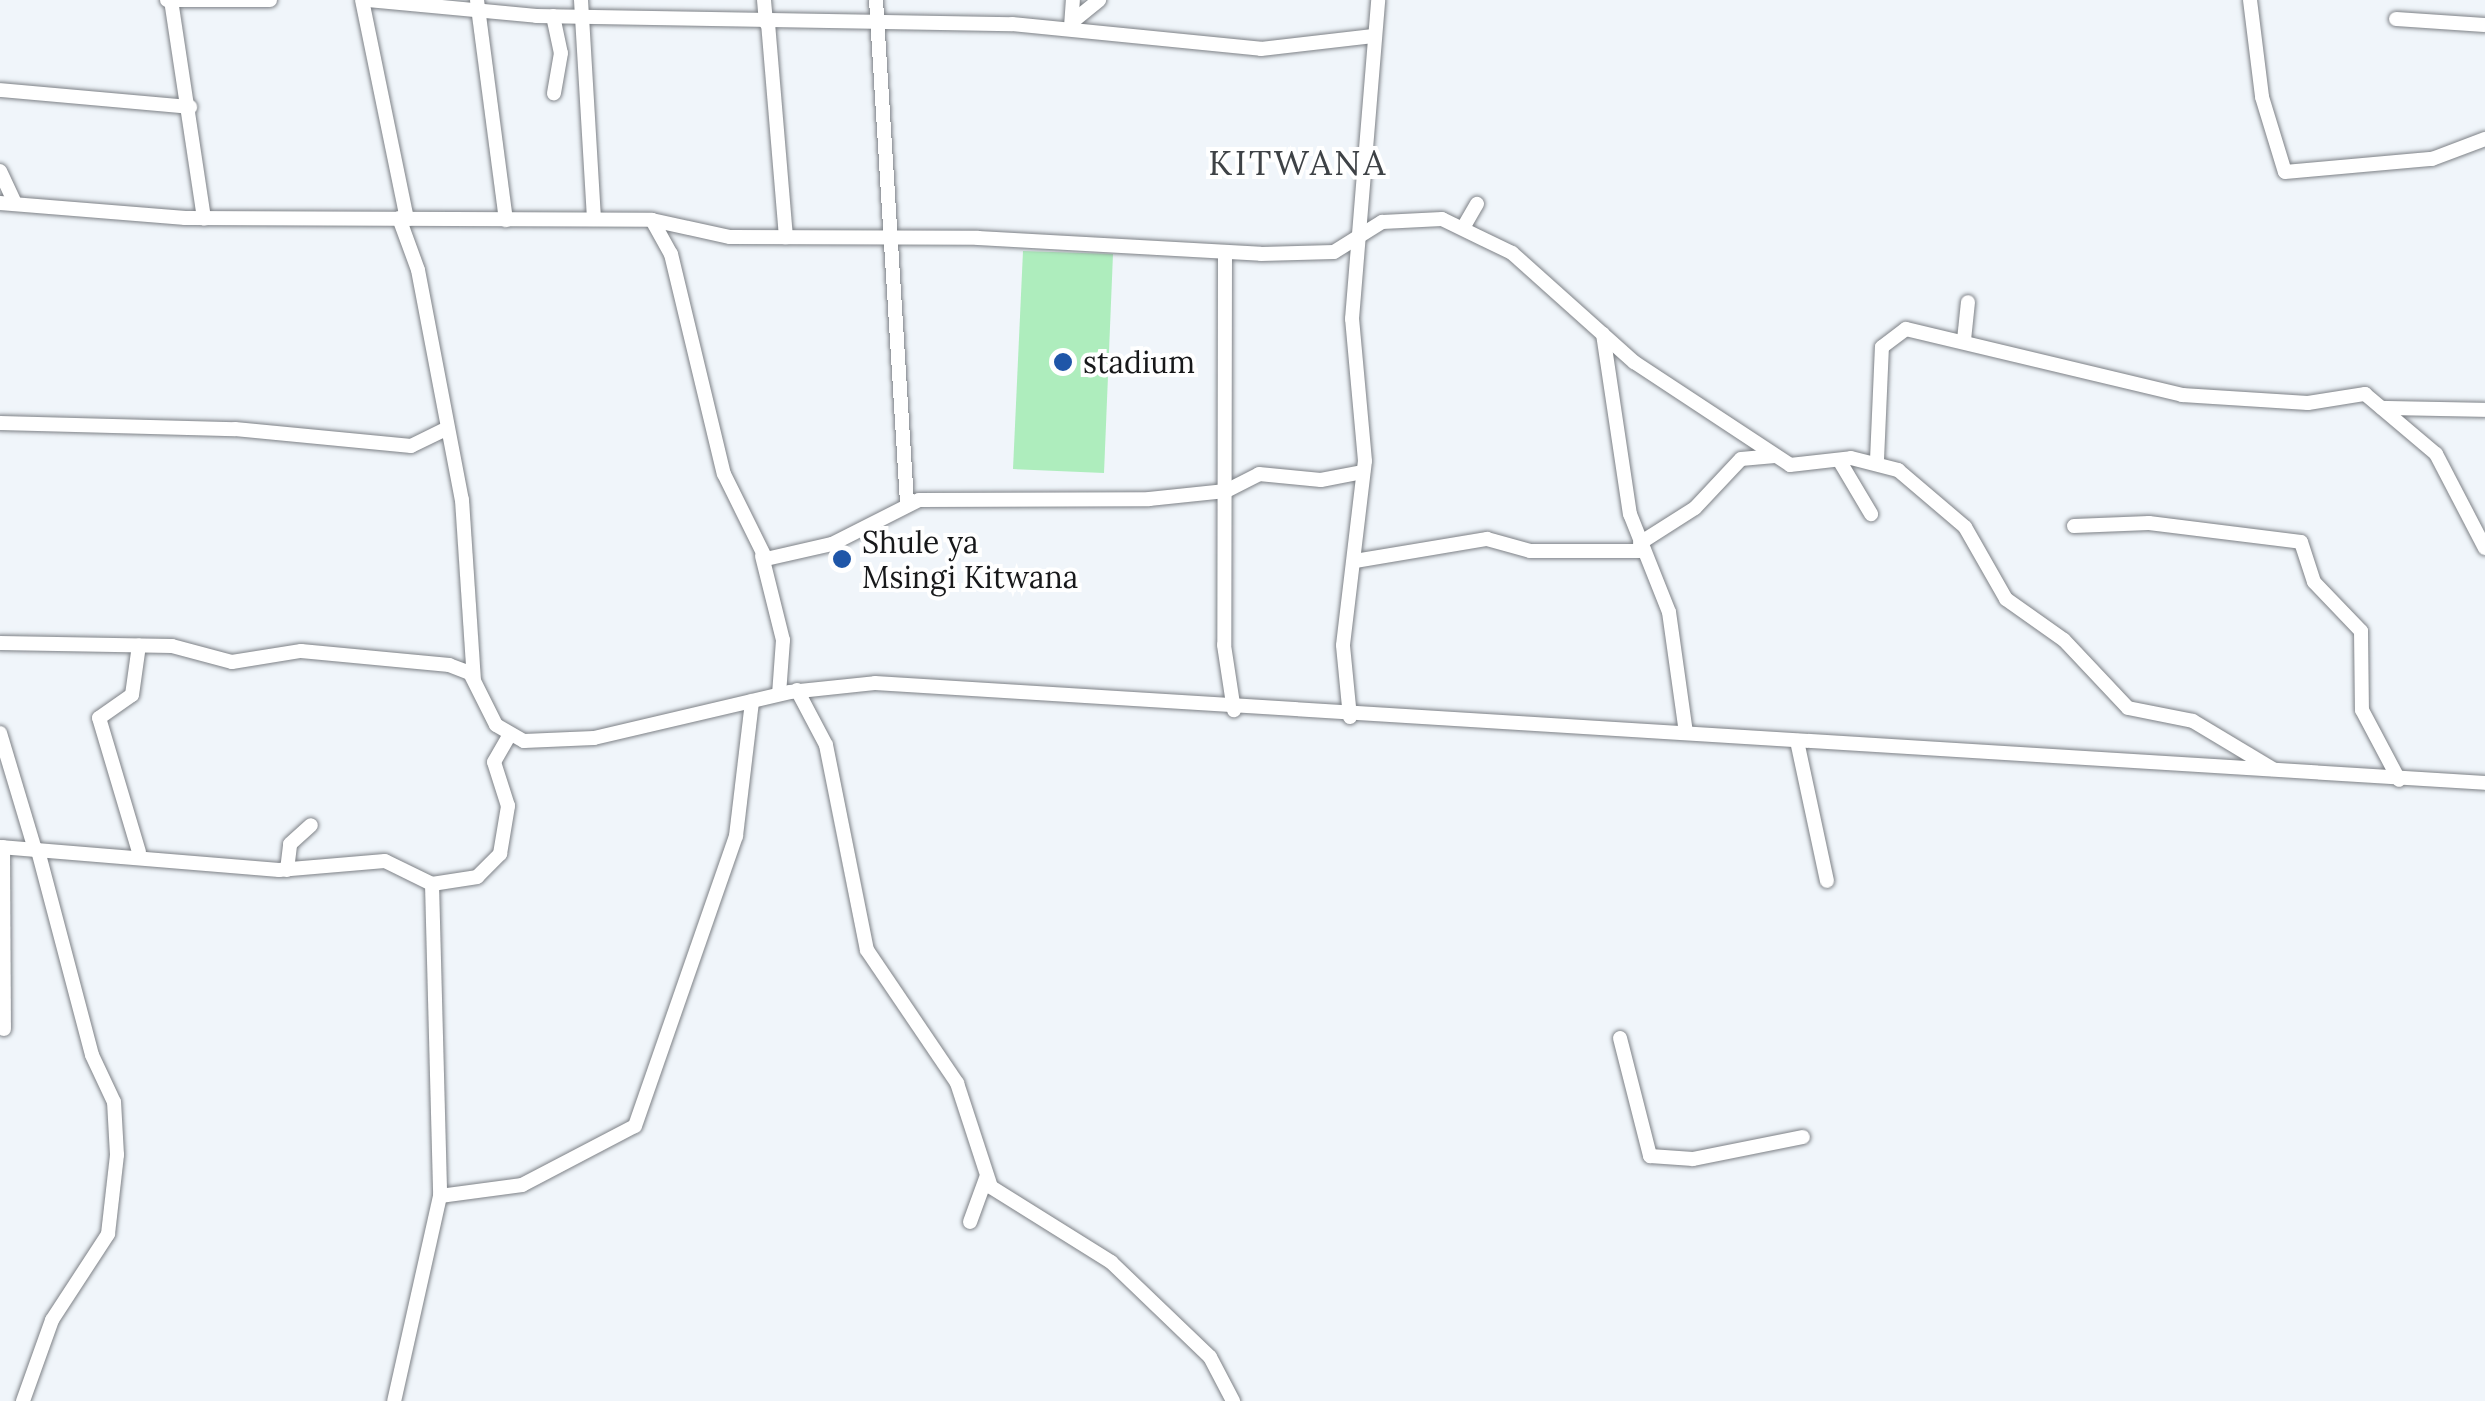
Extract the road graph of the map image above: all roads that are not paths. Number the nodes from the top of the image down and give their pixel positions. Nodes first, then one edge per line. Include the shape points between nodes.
1 (169, 0) edge
2 (270, 0) edge
3 (365, 0) edge
4 (580, 0) edge
5 (667, 0) edge
6 (764, 0) edge
7 (876, 0) edge
8 (1073, 0) edge
9 (1099, 0) edge
10 (1378, 0) edge
11 (2250, 0) edge
12 (250, 1) edge
13 (478, 6) edge
14 (554, 16) junction
15 (582, 16) junction
16 (664, 18) junction
17 (2396, 19) dead end
18 (767, 23) junction
19 (876, 24) junction
20 (1072, 25) junction
21 (2485, 25) edge
22 (1373, 36) junction
23 (0, 90) edge
24 (554, 92) dead end
25 (190, 107) junction
26 (2485, 138) edge
27 (0, 171) edge
28 (7, 203) edge
29 (1477, 204) dead end
30 (204, 219) junction
31 (410, 219) junction
32 (594, 219) junction
33 (506, 220) junction
34 (652, 220) junction
35 (1463, 228) junction
36 (1361, 235) junction
37 (888, 236) junction
38 (786, 238) junction
39 (1225, 252) junction
40 (1968, 302) dead end
41 (1603, 333) junction
42 (1964, 340) junction
43 (2382, 408) junction
44 (2485, 410) edge
45 (0, 423) edge
46 (446, 429) junction
47 (1775, 456) junction
48 (1839, 460) junction
49 (1876, 460) junction
50 (1363, 472) junction
51 (1226, 492) junction
52 (907, 503) junction
53 (1871, 514) dead end
54 (2074, 526) dead end
55 (1641, 547) junction
56 (2485, 548) edge
57 (762, 556) junction
58 (1355, 562) junction
59 (0, 643) edge
60 (139, 646) junction
61 (474, 680) junction
62 (1343, 684) junction
63 (798, 690) junction
64 (779, 694) junction
65 (752, 701) junction
66 (1234, 710) junction
67 (1324, 716) junction
68 (1350, 717) junction
69 (0, 733) edge
70 (1686, 733) junction
71 (509, 736) junction
72 (1797, 741) junction
73 (5, 770) edge
74 (2274, 770) junction
75 (2399, 780) junction
76 (2485, 783) edge
77 (312, 825) dead end
78 (2, 847) edge
79 (36, 850) junction
80 (139, 852) junction
81 (287, 870) junction
82 (1827, 881) dead end
83 (432, 884) junction
84 (4, 1028) dead end
85 (1620, 1038) dead end
86 (1804, 1136) dead end
87 (986, 1178) junction
88 (440, 1196) junction
89 (970, 1222) dead end
90 (23, 1401) edge
91 (394, 1401) edge
92 (1233, 1401) edge

1 - 12 street
1 - 25 street
2 - 12 street
3 - 13 street
3 - 31 street
4 - 15 street
5 - 16 street
6 - 18 street
7 - 19 street
8 - 20 street
9 - 20 street
10 - 22 street
11 - 26 street via 2262,97 2284,172 2432,159
13 - 14 street
13 - 33 street
14 - 15 street
14 - 24 street
15 - 16 street
15 - 32 street
16 - 18 street
17 - 21 street
18 - 19 street
18 - 38 street
19 - 20 street
19 - 37 street
20 - 22 street via 1261,49
22 - 36 street
23 - 25 street
25 - 30 street
27 - 28 street
28 - 30 street
29 - 35 street
30 - 31 street
31 - 33 street
31 - 46 street
32 - 33 street
32 - 34 street
34 - 38 street via 730,238
34 - 57 street via 671,254 724,474
35 - 36 street via 1426,215
35 - 41 street via 1526,263
36 - 39 street via 1334,252
36 - 50 street via 1352,338
37 - 38 street
37 - 39 street
37 - 52 street
39 - 51 street
40 - 42 street
41 - 47 street
41 - 55 street
42 - 43 street via 2182,395 2308,403 2360,393
42 - 49 street via 1906,329 1889,336 1873,393
43 - 44 street
43 - 56 street via 2436,454
45 - 46 street via 235,429 400,446 432,442
46 - 61 street via 462,500
47 - 48 street via 1802,467
47 - 55 street via 1742,460 1696,508
48 - 49 street
48 - 53 street
49 - 74 street via 1945,506 2006,599 2064,640 2128,708 2193,721
50 - 51 street via 1321,480 1259,474
50 - 58 street
51 - 52 street
51 - 66 street via 1224,645
52 - 57 street via 819,549
54 - 75 street via 2149,523 2302,542 2314,582 2361,630 2362,710
55 - 58 street via 1530,551 1488,538
55 - 70 street via 1669,612
57 - 64 street via 782,640
58 - 62 street
59 - 60 street
60 - 61 street via 232,662 300,652 449,665
60 - 80 street via 132,695 99,718
61 - 71 street
62 - 67 street
62 - 68 street
63 - 64 street
63 - 66 street via 875,683
63 - 87 street via 826,746 868,950 957,1083
64 - 65 street
65 - 71 street via 594,738
65 - 88 street via 736,836 635,1126 522,1185
66 - 67 street
67 - 68 street
68 - 70 street
69 - 73 street
70 - 72 street
71 - 83 street via 494,762 508,806 500,854 485,873
72 - 74 street
72 - 82 street
73 - 79 street
74 - 75 street
75 - 76 street
77 - 81 street via 290,844
78 - 79 street
78 - 84 street
79 - 80 street
79 - 90 street via 69,978 114,1102 117,1155 108,1234 52,1320
80 - 81 street
81 - 83 street via 385,861
83 - 88 street
85 - 86 street via 1650,1156 1693,1159
87 - 89 street
87 - 92 street via 1002,1198 1112,1262 1210,1357
88 - 91 street

